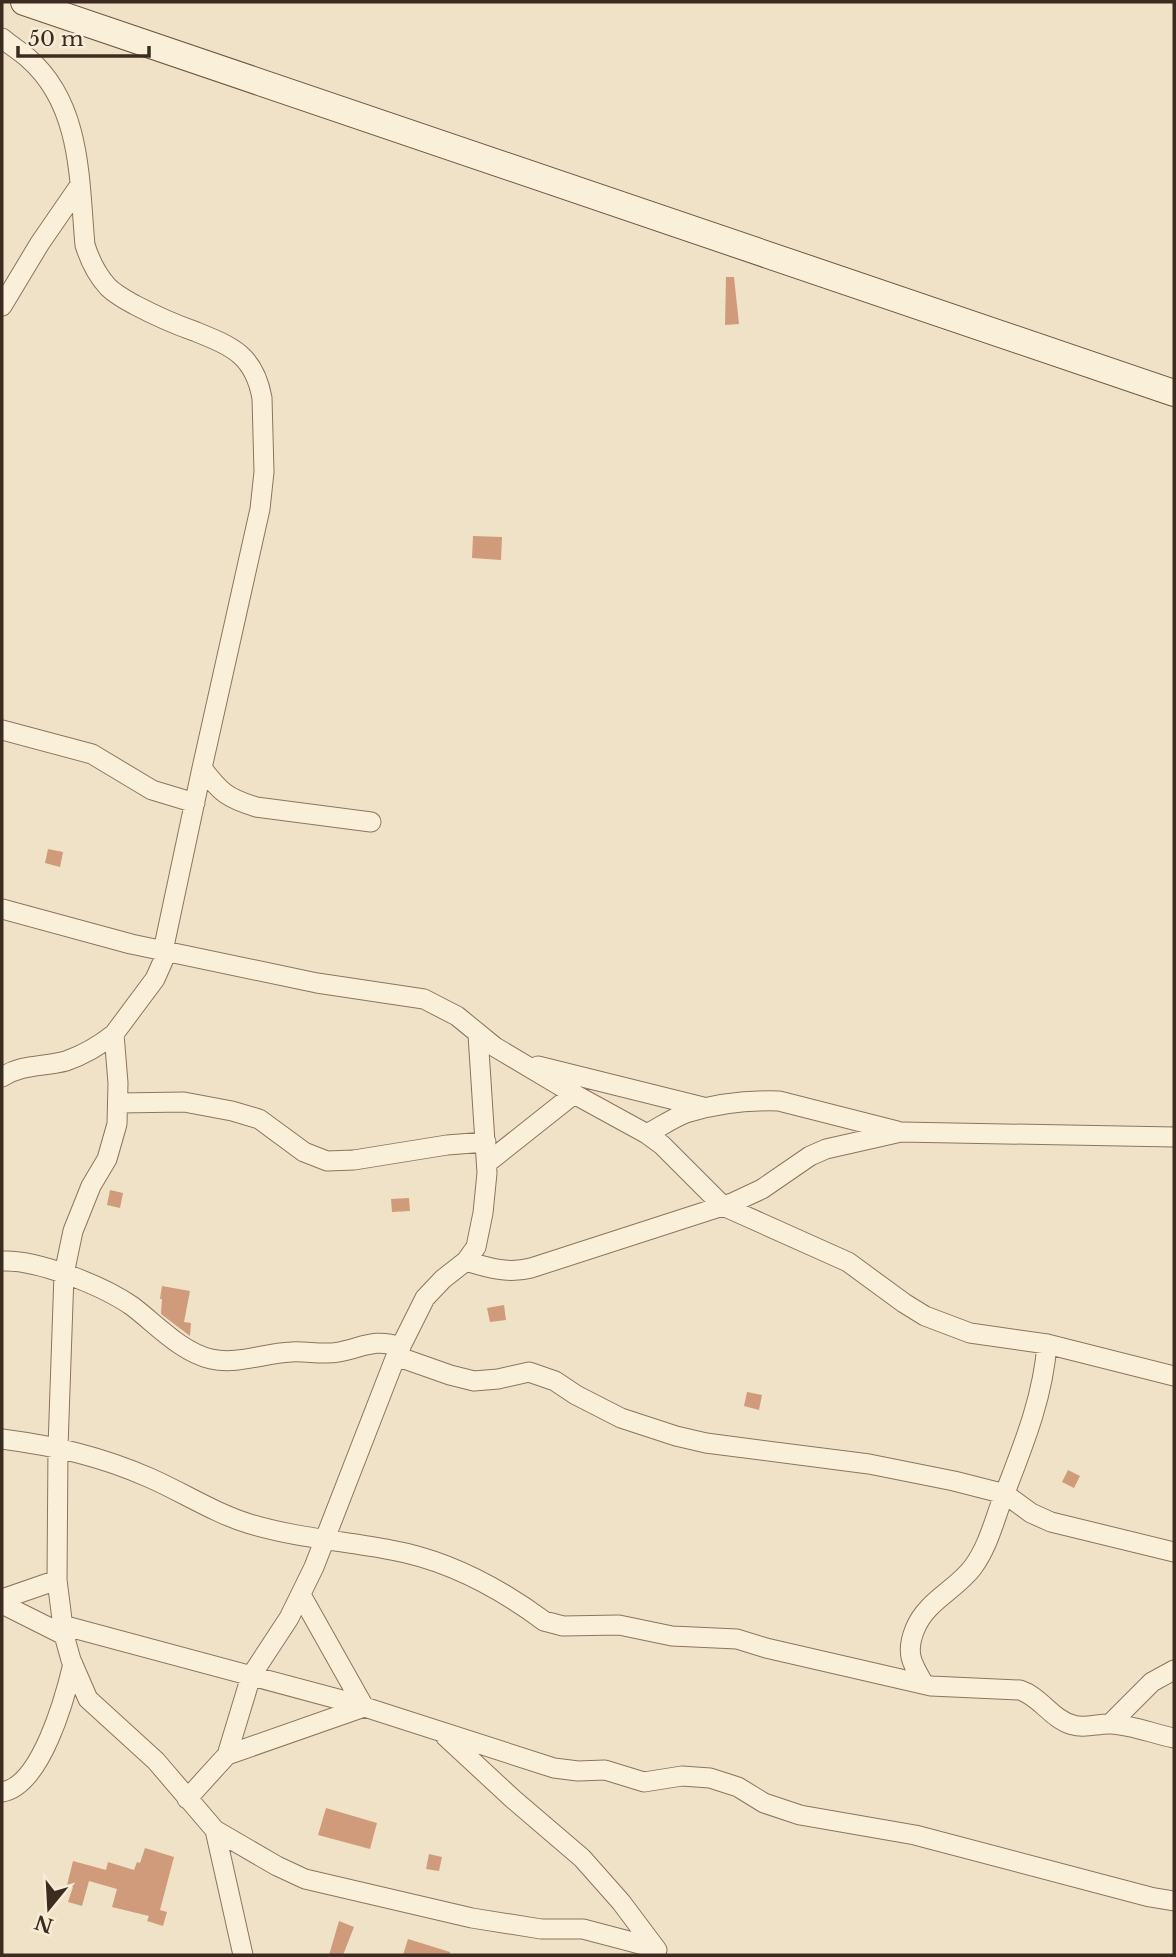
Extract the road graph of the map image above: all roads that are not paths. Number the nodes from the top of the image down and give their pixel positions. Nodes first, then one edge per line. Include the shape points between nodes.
1 (24, 2) edge
2 (2, 38) edge
3 (80, 184) junction
4 (2, 306) edge
5 (1174, 393) edge
6 (2, 730) edge
7 (202, 768) junction
8 (195, 803) junction
9 (371, 822) dead end
10 (2, 909) edge
11 (163, 951) junction
12 (114, 1034) junction
13 (478, 1035) junction
14 (518, 1061) junction
15 (2, 1077) edge
16 (574, 1094) junction
17 (118, 1104) junction
18 (707, 1108) junction
19 (901, 1132) junction
20 (647, 1134) junction
21 (1174, 1137) edge
22 (486, 1142) junction
23 (486, 1163) junction
24 (723, 1206) junction
25 (2, 1261) edge
26 (467, 1261) junction
27 (64, 1274) junction
28 (1047, 1344) junction
29 (399, 1352) junction
30 (1174, 1376) edge
31 (2, 1439) edge
32 (58, 1447) junction
33 (1004, 1494) junction
34 (324, 1540) junction
35 (1174, 1552) edge
36 (57, 1580) junction
37 (301, 1595) junction
38 (2, 1602) edge
39 (63, 1630) junction
40 (73, 1664) junction
41 (1174, 1670) edge
42 (251, 1676) junction
43 (923, 1684) junction
44 (364, 1707) junction
45 (1110, 1724) junction
46 (441, 1732) junction
47 (1174, 1738) edge
48 (227, 1755) junction
49 (2, 1792) edge
50 (187, 1799) junction
51 (215, 1830) junction
52 (1174, 1901) edge
53 (659, 1952) edge
54 (243, 1955) edge

1 - 5 street
2 - 3 street via 28,58 60,100 73,134
3 - 4 street
3 - 7 street via 85,246 109,288 146,311 228,345 250,365 260,386 261,509
6 - 8 street via 92,754 152,790
7 - 8 street
7 - 9 street via 218,789 256,807
8 - 11 street
10 - 11 street
11 - 12 street via 160,971
11 - 13 street via 342,988 413,995 446,1009
12 - 15 street via 79,1056 21,1068
12 - 17 street
13 - 14 street
13 - 22 street
14 - 16 street
14 - 18 street
16 - 20 street
16 - 23 street
17 - 22 street via 184,1102 232,1111 259,1119 304,1152 327,1161
17 - 27 street via 113,1141 77,1219
18 - 19 street via 779,1101
18 - 20 street via 684,1114
19 - 21 street
19 - 24 street via 826,1149 762,1189
20 - 24 street
22 - 23 street
23 - 26 street via 478,1238
24 - 26 street via 520,1271
24 - 28 street via 830,1252 904,1303 947,1325 986,1336
25 - 27 street via 35,1264
26 - 29 street via 425,1298
27 - 29 street via 129,1304 209,1359 329,1353 370,1343 390,1344
27 - 32 street
28 - 30 street
28 - 33 street via 1037,1407
29 - 33 street via 474,1381 529,1372 542,1375 610,1413 676,1436 890,1467
29 - 34 street
31 - 32 street
32 - 34 street via 150,1478 220,1514
32 - 36 street
33 - 35 street via 1051,1522
33 - 43 street via 973,1566 926,1611 914,1630 910,1662
34 - 37 street
34 - 43 street via 391,1550 453,1568 553,1624 619,1625 672,1636 737,1639
36 - 38 street
36 - 39 street
37 - 42 street
37 - 44 street
38 - 39 street
39 - 40 street
39 - 42 street
40 - 49 street via 59,1715 39,1757 29,1774 11,1791
40 - 50 street via 88,1699 156,1761
41 - 45 street via 1152,1682
42 - 44 street
42 - 48 street
43 - 45 street via 1020,1690 1072,1725
44 - 46 street
44 - 48 street
45 - 47 street
46 - 52 street via 568,1770 606,1770 644,1782 681,1776 710,1778 800,1815 915,1835
46 - 53 street via 582,1858
48 - 50 street
50 - 51 street
51 - 53 street via 305,1880 472,1918 541,1929 583,1929
51 - 54 street

